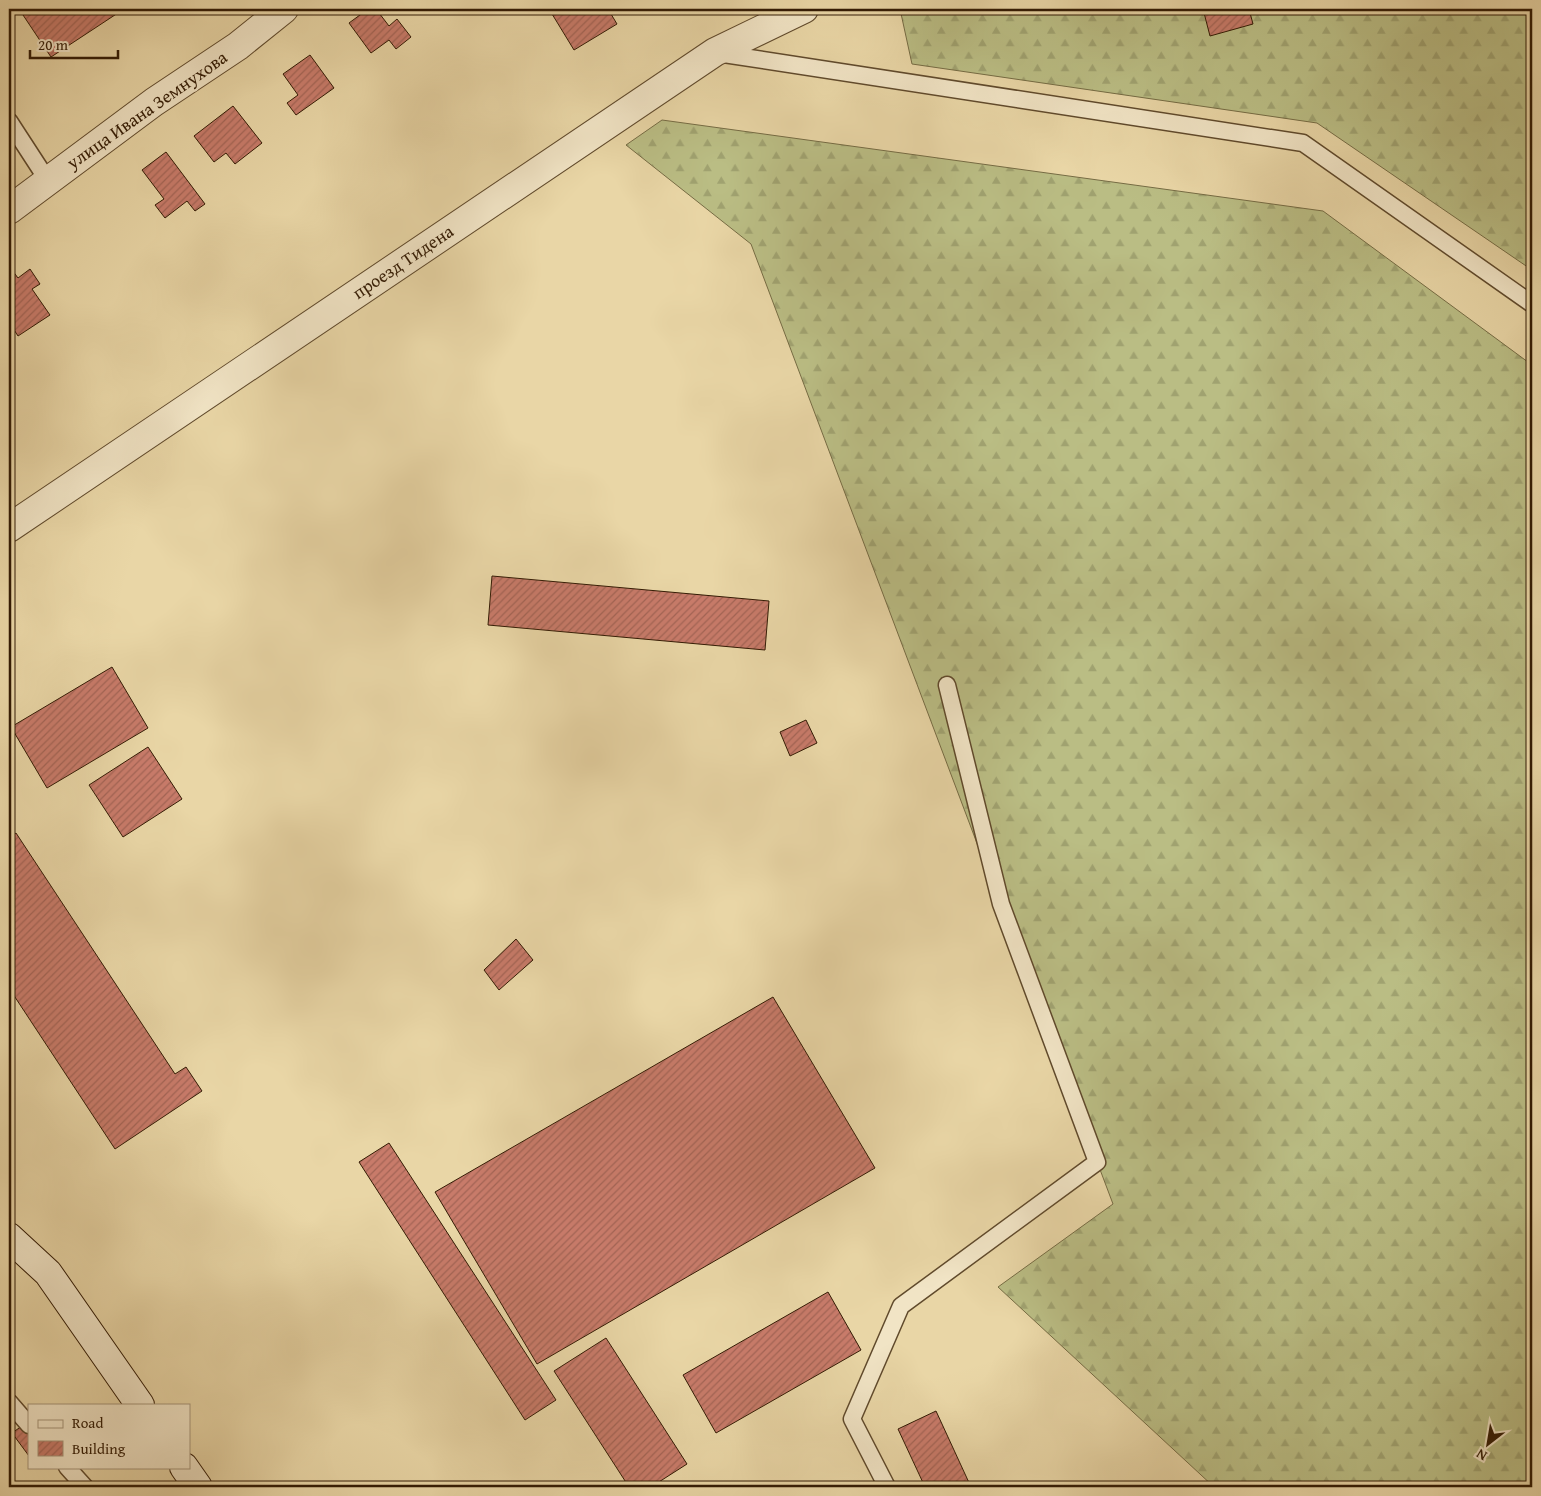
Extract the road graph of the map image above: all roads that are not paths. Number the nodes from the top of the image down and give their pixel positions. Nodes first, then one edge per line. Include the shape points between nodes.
1 (284, 9) edge
2 (804, 9) edge
3 (715, 52) junction
4 (9, 121) edge
5 (48, 181) junction
6 (9, 210) edge
7 (1532, 304) edge
8 (9, 528) edge
9 (947, 685) dead end
10 (9, 1237) edge
11 (9, 1402) edge
12 (139, 1404) edge
13 (28, 1424) edge
14 (68, 1468) edge
15 (185, 1468) edge
16 (85, 1487) edge
17 (198, 1487) edge
18 (887, 1487) edge

1 - 5 street, улица Ивана Земнухова via 238,46 154,102
2 - 3 street, проезд Тидена
3 - 7 lane via 1304,143
3 - 8 street, проезд Тидена
4 - 5 lane
5 - 6 street, улица Ивана Земнухова
9 - 18 lane via 1001,904 1098,1162 901,1306 852,1419
10 - 12 street via 48,1273
11 - 13 lane
14 - 16 lane
15 - 17 street

